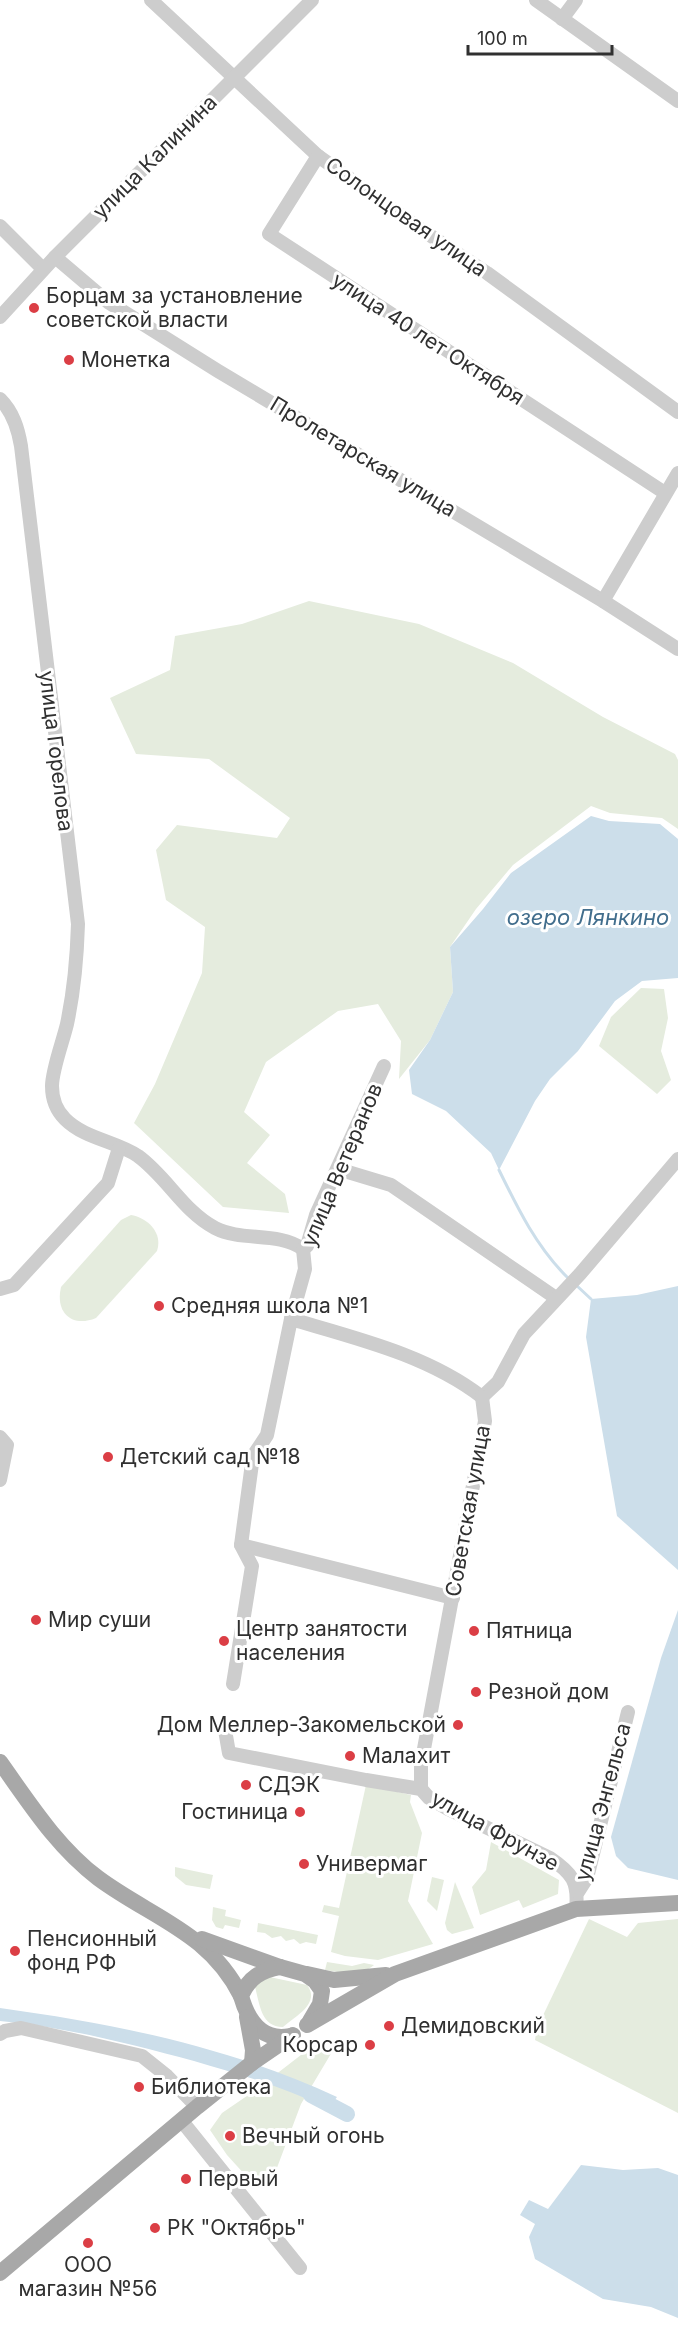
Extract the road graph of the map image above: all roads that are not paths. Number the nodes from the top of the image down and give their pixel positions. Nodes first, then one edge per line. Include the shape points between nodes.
1 (151, 0) edge
2 (312, 0) edge
3 (537, 0) edge
4 (576, 0) edge
5 (562, 19) junction
6 (234, 78) junction
7 (678, 101) edge
8 (318, 156) junction
9 (0, 226) edge
10 (55, 257) junction
11 (43, 269) junction
12 (0, 317) edge
13 (0, 399) edge
14 (678, 412) edge
15 (678, 474) edge
16 (665, 493) junction
17 (603, 601) junction
18 (678, 649) edge
19 (384, 1066) dead end
20 (119, 1148) junction
21 (678, 1159) edge
22 (338, 1169) junction
23 (303, 1249) junction
24 (0, 1289) edge
25 (556, 1298) junction
26 (291, 1319) junction
27 (482, 1396) junction
28 (0, 1437) edge
29 (0, 1480) edge
30 (241, 1545) junction
31 (453, 1598) junction
32 (233, 1684) dead end
33 (628, 1712) dead end
34 (225, 1730) dead end
35 (0, 1762) edge
36 (421, 1789) junction
37 (578, 1892) junction
38 (678, 1903) edge
39 (576, 1910) junction
40 (188, 1934) junction
41 (280, 1967) junction
42 (305, 1974) junction
43 (395, 1974) junction
44 (242, 2000) junction
45 (308, 2025) junction
46 (0, 2034) edge
47 (293, 2035) junction
48 (252, 2063) junction
49 (197, 2106) junction
50 (181, 2120) junction
51 (300, 2268) dead end
52 (0, 2273) edge

1 - 6 street, Солонцовая улица
2 - 6 street, улица Калинина
3 - 5 street
4 - 5 street
5 - 7 street
6 - 8 street, Солонцовая улица
6 - 10 street, улица Калинина
8 - 14 street, Солонцовая улица
8 - 16 street, улица 40 лет Октября via 268,234
9 - 11 street
10 - 11 street, улица Калинина
10 - 17 street, Пролетарская улица via 108,302
11 - 12 street, улица Калинина
13 - 20 street, улица Горелова via 18,426 21,446 78,924 68,1022 52,1085 55,1107 78,1129
15 - 16 street
16 - 17 street
17 - 18 street, Пролетарская улица
19 - 22 street, улица Ветеранов
20 - 23 street via 149,1165 198,1217 212,1226 224,1232 294,1243
20 - 24 street via 108,1183 14,1285
21 - 25 street, Советская улица
22 - 23 street, улица Ветеранов
22 - 25 street via 391,1185
23 - 26 street, улица Ветеранов via 305,1269
25 - 27 street, Советская улица via 524,1334 498,1382
26 - 27 street via 377,1344 461,1380
26 - 30 street, улица Ветеранов via 267,1435 253,1456
27 - 31 street, Советская улица via 485,1421
28 - 29 street via 7,1445
30 - 31 street
30 - 32 street, улица Ветеранов via 252,1566
31 - 36 street, Советская улица via 421,1765
33 - 37 street, улица Энгельса via 587,1878
34 - 36 street, улица Фрунзе via 229,1753
35 - 40 main road via 65,1849 130,1900
36 - 37 street, улица Фрунзе via 448,1809 550,1858 569,1873
37 - 39 street, улица Фрунзе
38 - 39 main road
39 - 43 main road
40 - 41 main road
40 - 44 main road via 224,1966
41 - 42 main road
41 - 44 main road via 254,1976 245,1986
42 - 43 main road via 334,1980
42 - 45 main road via 322,1991 317,2013
43 - 45 main road
44 - 47 main road via 259,2029 269,2036 277,2039
44 - 48 main road via 254,2050
45 - 47 main road
46 - 49 street via 21,2028 142,2056
47 - 48 main road
48 - 49 main road
49 - 50 main road
50 - 51 street
50 - 52 main road

